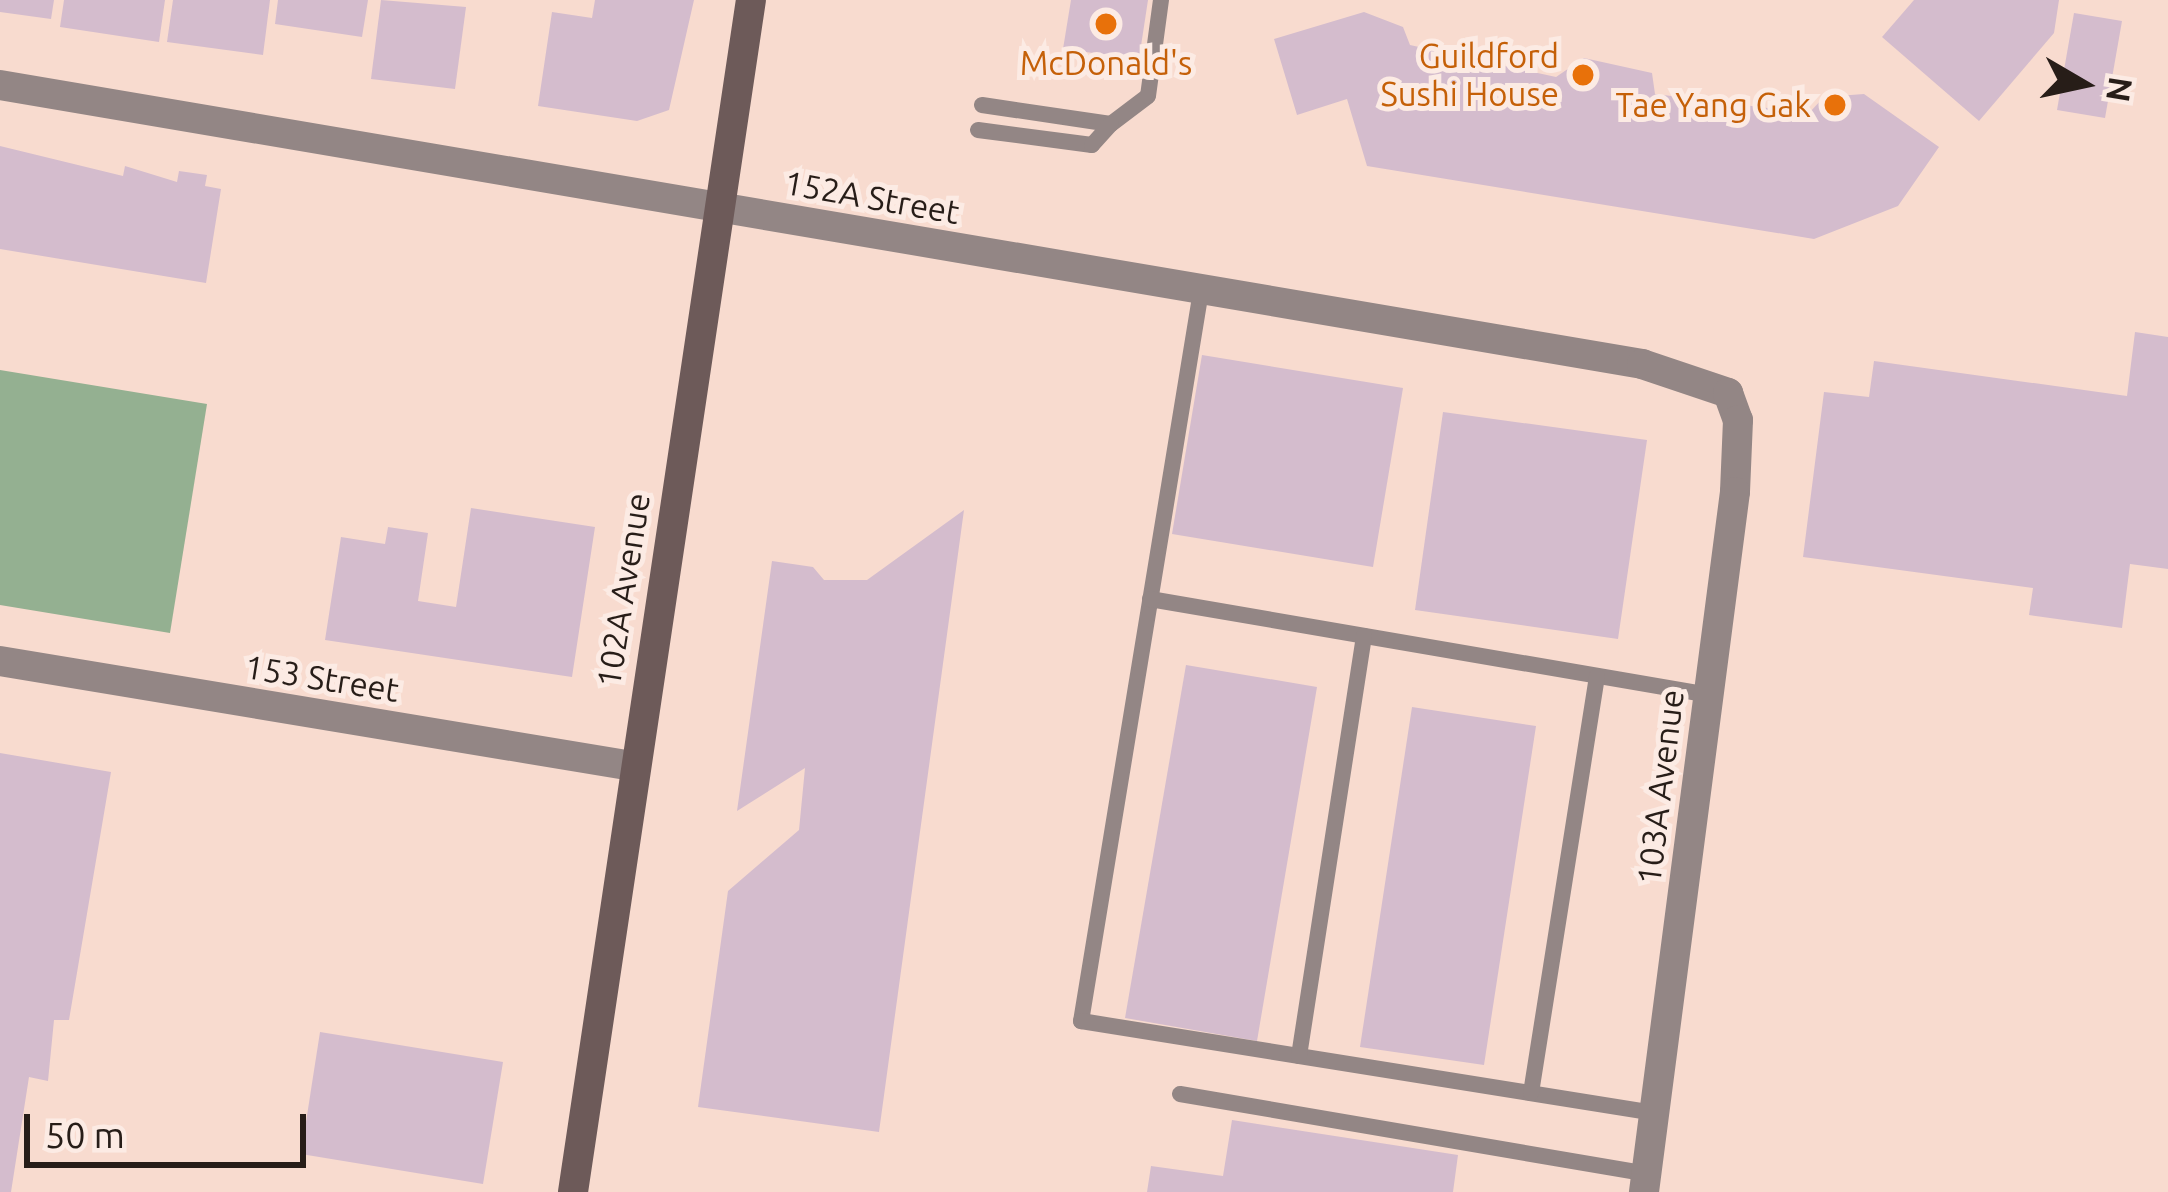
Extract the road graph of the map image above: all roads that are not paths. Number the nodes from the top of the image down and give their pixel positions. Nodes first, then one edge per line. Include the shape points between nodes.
1 (751, 0) edge
2 (1160, 0) edge
3 (0, 85) edge
4 (982, 105) dead end
5 (1111, 124) junction
6 (978, 130) dead end
7 (719, 209) junction
8 (1202, 291) junction
9 (1728, 393) joint
10 (1150, 599) junction
11 (1364, 636) junction
12 (0, 661) edge
13 (1597, 676) junction
14 (1709, 695) junction
15 (632, 766) junction
16 (1299, 1056) junction
17 (1180, 1094) dead end
18 (1531, 1094) junction
19 (1654, 1113) junction
20 (1645, 1183) edge
21 (573, 1192) edge

1 - 7 street, 102A Avenue
2 - 5 lane via 1148,95
3 - 7 street, 152A Street
4 - 5 lane
5 - 6 lane via 1092,146
7 - 8 street, 152A Street
7 - 15 street, 102A Avenue
8 - 9 street, 152A Street via 1642,364
8 - 10 lane
9 - 14 street, 103A Avenue via 1738,420 1735,492
10 - 11 lane
10 - 16 lane via 1081,1021
11 - 13 lane
11 - 16 lane
12 - 15 street, 153 Street
13 - 14 lane
13 - 18 lane
14 - 19 street, 103A Avenue
15 - 21 street, 102A Avenue
16 - 18 lane
17 - 20 lane
18 - 19 lane
19 - 20 street, 103A Avenue

